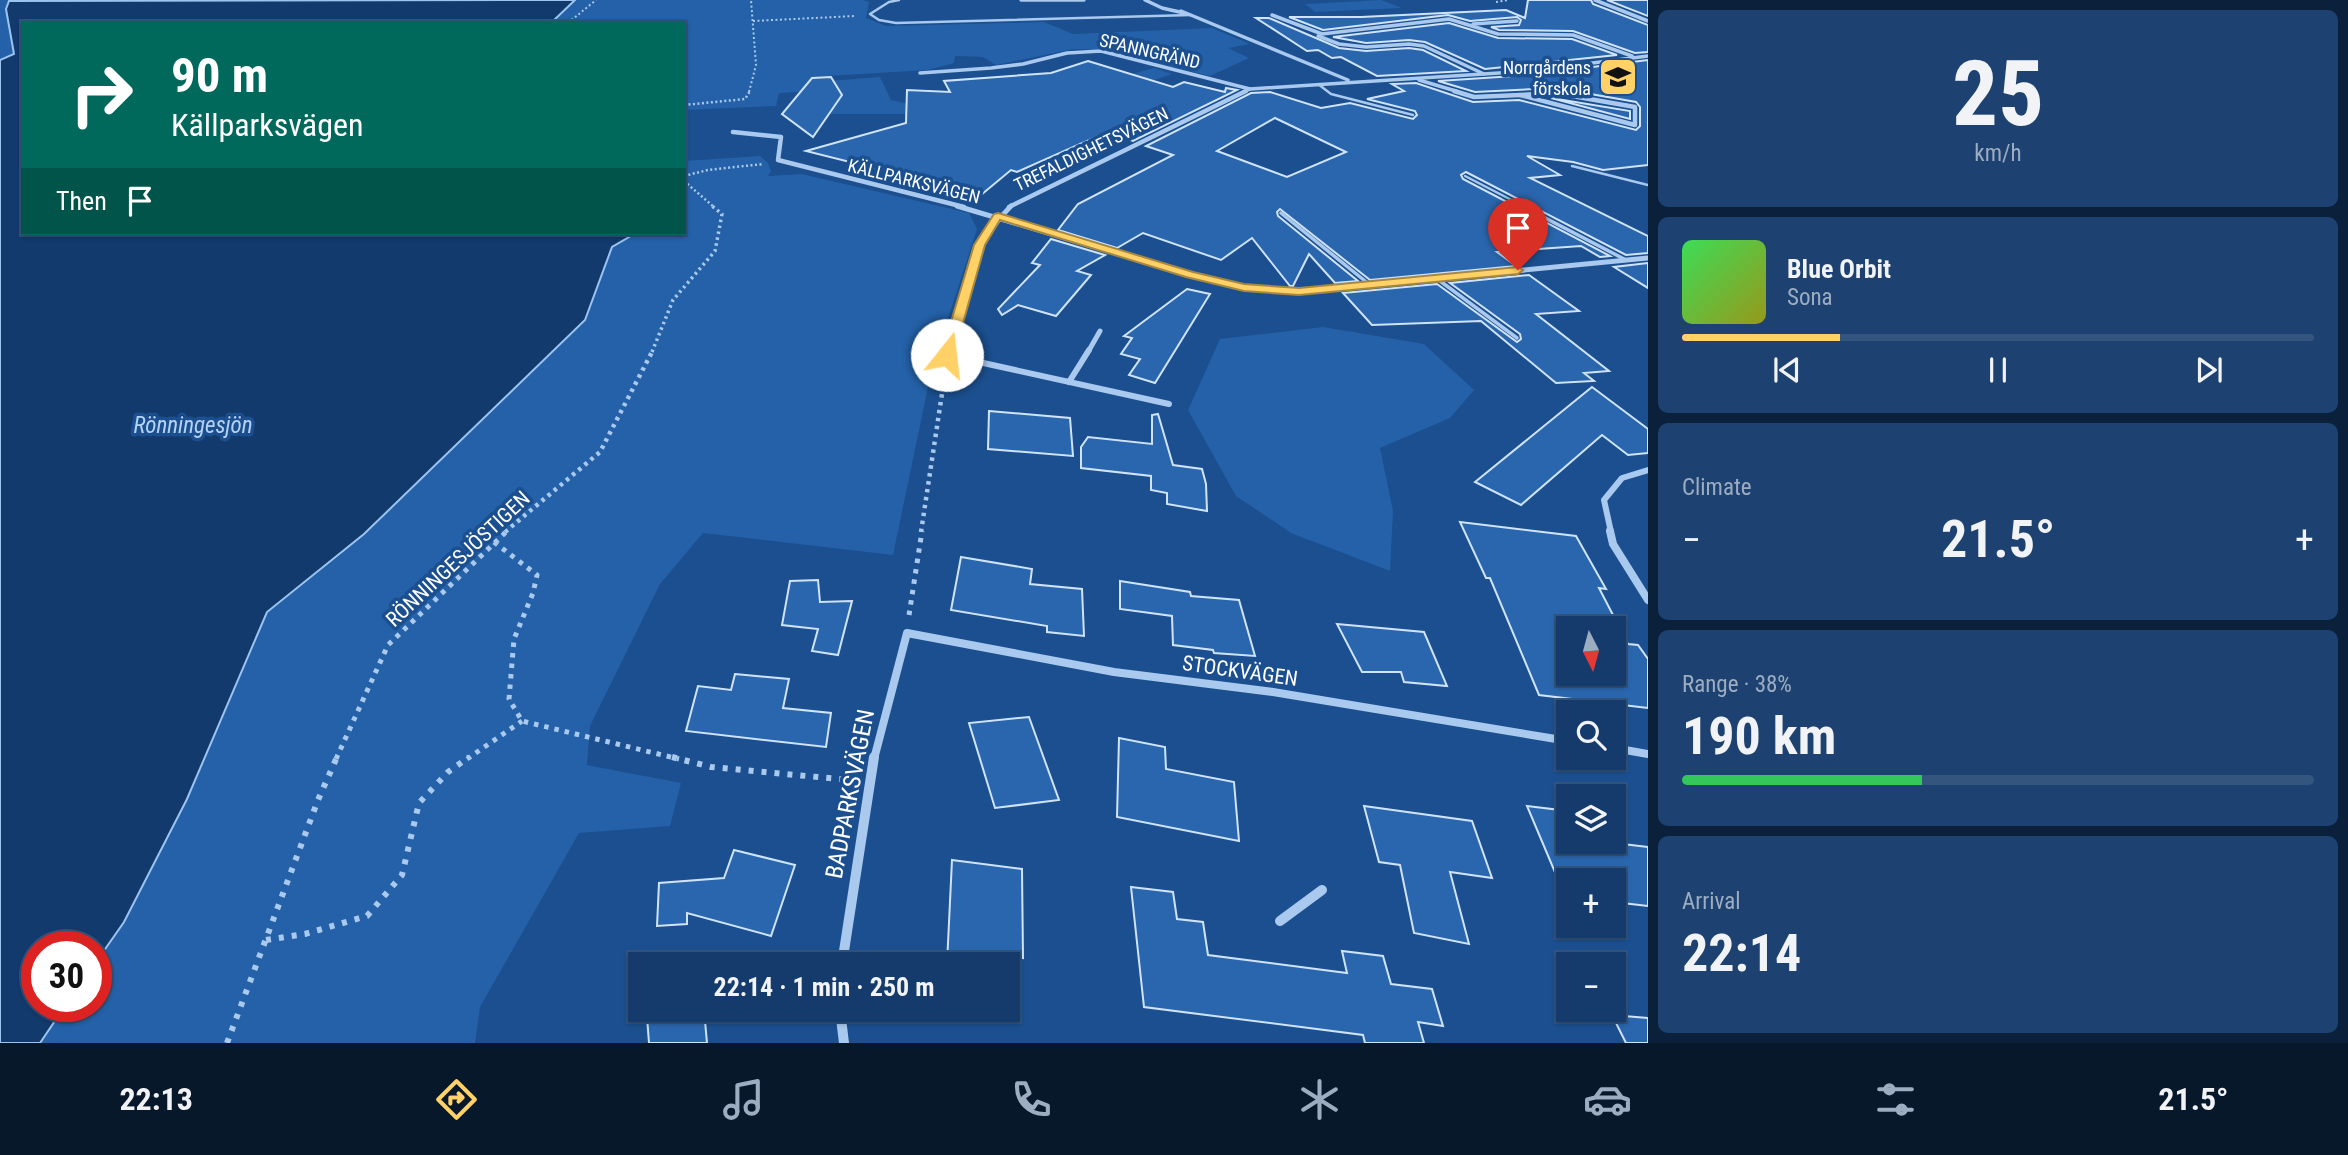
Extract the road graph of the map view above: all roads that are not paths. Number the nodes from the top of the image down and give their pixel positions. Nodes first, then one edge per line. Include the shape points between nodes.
1 (899, 0) edge
2 (1021, 0) edge
3 (1084, 0) edge
4 (1144, 0) edge
5 (1595, 0) edge
6 (1181, 10) dead end
7 (1190, 14) junction
8 (1272, 15) dead end
9 (1517, 21) dead end
10 (1648, 21) edge
11 (1465, 24) junction
12 (1315, 34) junction
13 (1648, 56) edge
14 (1636, 58) junction
15 (920, 73) dead end
16 (1485, 74) junction
17 (1411, 78) junction
18 (1352, 82) junction
19 (1318, 84) junction
20 (1250, 89) junction
21 (1520, 95) junction
22 (1413, 115) dead end
23 (733, 132) dead end
24 (1572, 166) dead end
25 (1465, 176) dead end
26 (1648, 185) edge
27 (1281, 213) dead end
28 (998, 216) junction
29 (1648, 258) edge
30 (1626, 260) junction
31 (1436, 278) junction
32 (1370, 285) junction
33 (1100, 331) dead end
34 (1517, 338) dead end
35 (1069, 382) junction
36 (1169, 404) dead end
37 (1648, 470) edge
38 (1648, 600) edge
39 (907, 633) joint
40 (1556, 739) edge
41 (1626, 750) edge
42 (1648, 754) edge
43 (1322, 890) dead end
44 (1280, 921) dead end
45 (844, 952) edge
46 (841, 1022) edge
47 (844, 1043) edge

1 - 7 lane via 870,14 896,23
2 - 3 street
4 - 7 street
5 - 10 street
6 - 7 street
7 - 18 street
8 - 12 street
9 - 11 street
11 - 12 street via 1449,19
11 - 14 street via 1498,34 1573,35
12 - 16 street via 1339,44 1366,47 1424,46
13 - 14 street, TREFALDIGHETSVÄGEN
14 - 16 street, TREFALDIGHETSVÄGEN
15 - 20 street, SPANNGRÄND via 1002,67 1101,51
16 - 17 street, TREFALDIGHETSVÄGEN
17 - 18 street, TREFALDIGHETSVÄGEN
17 - 21 street, TREFALDIGHETSVÄGEN via 1474,97
18 - 19 street, TREFALDIGHETSVÄGEN
19 - 20 street, TREFALDIGHETSVÄGEN
19 - 22 lane, TREFALDIGHETSVÄGEN via 1331,94
20 - 28 street, TREFALDIGHETSVÄGEN via 1014,203
21 - 21 street, TREFALDIGHETSVÄGEN via 1610,120 1635,125 1635,107 1555,93
23 - 28 street, KÄLLPARKSVÄGEN via 781,137 778,160
24 - 26 lane
25 - 30 lane
27 - 32 lane
28 - 32 street, KÄLLPARKSVÄGEN via 1244,288 1299,292
28 - 35 street, TREFALDIGHETSVÄGEN via 979,245 947,355
29 - 30 street, KÄLLPARKSVÄGEN
30 - 31 street, KÄLLPARKSVÄGEN
31 - 32 street, KÄLLPARKSVÄGEN
31 - 34 lane
33 - 35 street
35 - 36 street
37 - 38 street via 1622,478 1604,500 1612,544
39 - 40 street, STOCKVÄGEN via 1114,672 1273,692
39 - 45 street, BADPARKSVÄGEN via 877,741
41 - 42 street
43 - 44 street
46 - 47 street

